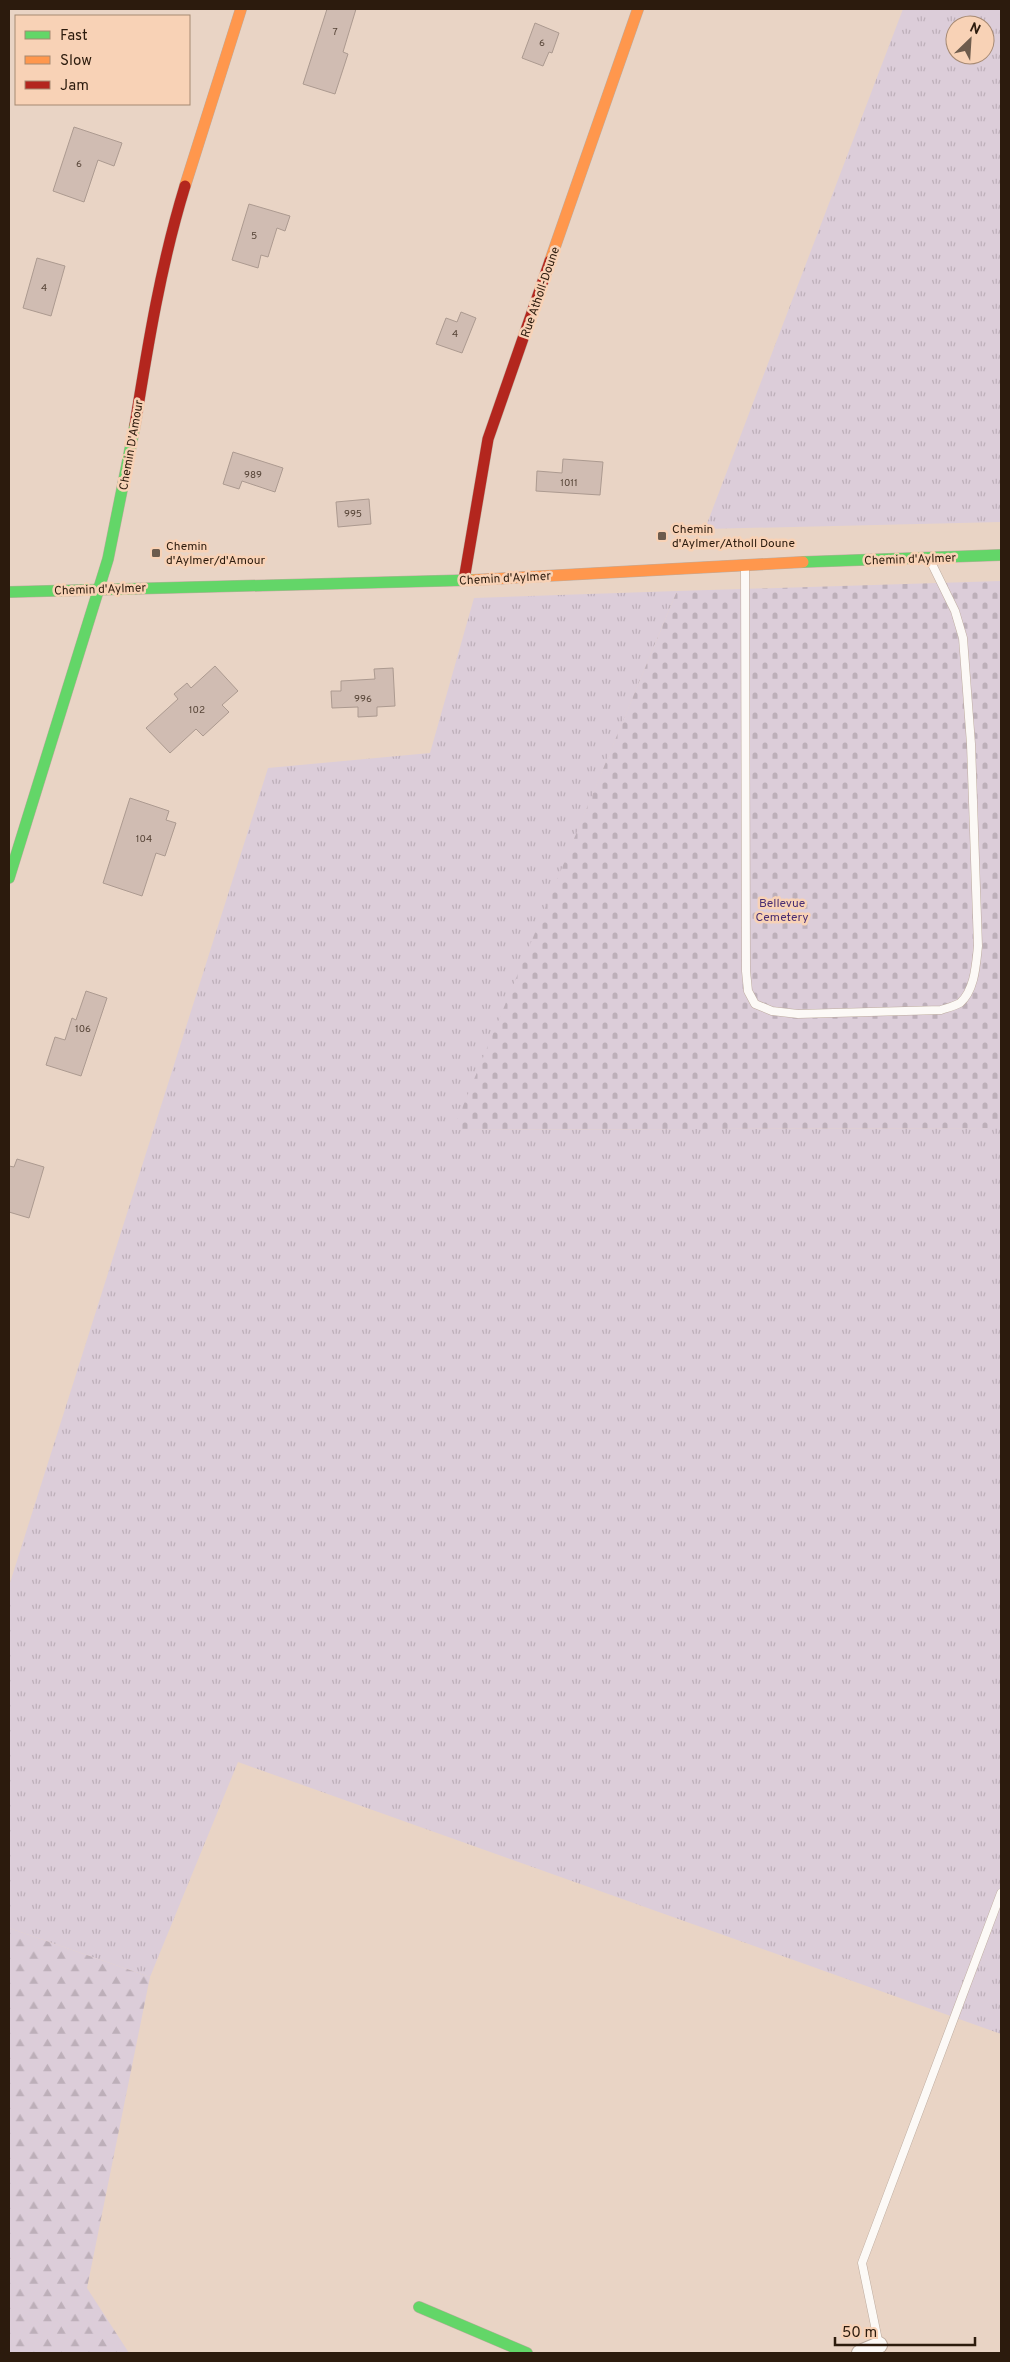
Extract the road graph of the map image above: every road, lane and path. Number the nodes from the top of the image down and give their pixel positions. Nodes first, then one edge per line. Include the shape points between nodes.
1 (242, 9) edge
2 (638, 9) edge
3 (1001, 555) edge
4 (930, 558) junction
5 (744, 564) junction
6 (464, 580) junction
7 (100, 589) junction
8 (9, 592) edge
9 (9, 878) edge
10 (1001, 1893) edge
11 (419, 2307) dead end
12 (880, 2351) edge
13 (527, 2353) edge
14 (860, 2353) edge

1 - 7 street, Chemin D'Amour via 170,235 158,286 132,443
2 - 6 street, Rue Atholl-Doune via 488,439
3 - 4 street, Chemin d'Aylmer
4 - 5 street, Chemin d'Aylmer
4 - 5 lane via 955,610 963,638 971,744 978,946 976,971 969,990 960,1003 941,1010 798,1014 772,1011 755,1004 748,991
5 - 6 street, Chemin d'Aylmer
6 - 7 street, Chemin d'Aylmer
7 - 8 street, Chemin d'Aylmer
7 - 9 street, Chemin D'Amour
10 - 12 lane via 862,2263
11 - 13 street
12 - 14 street

